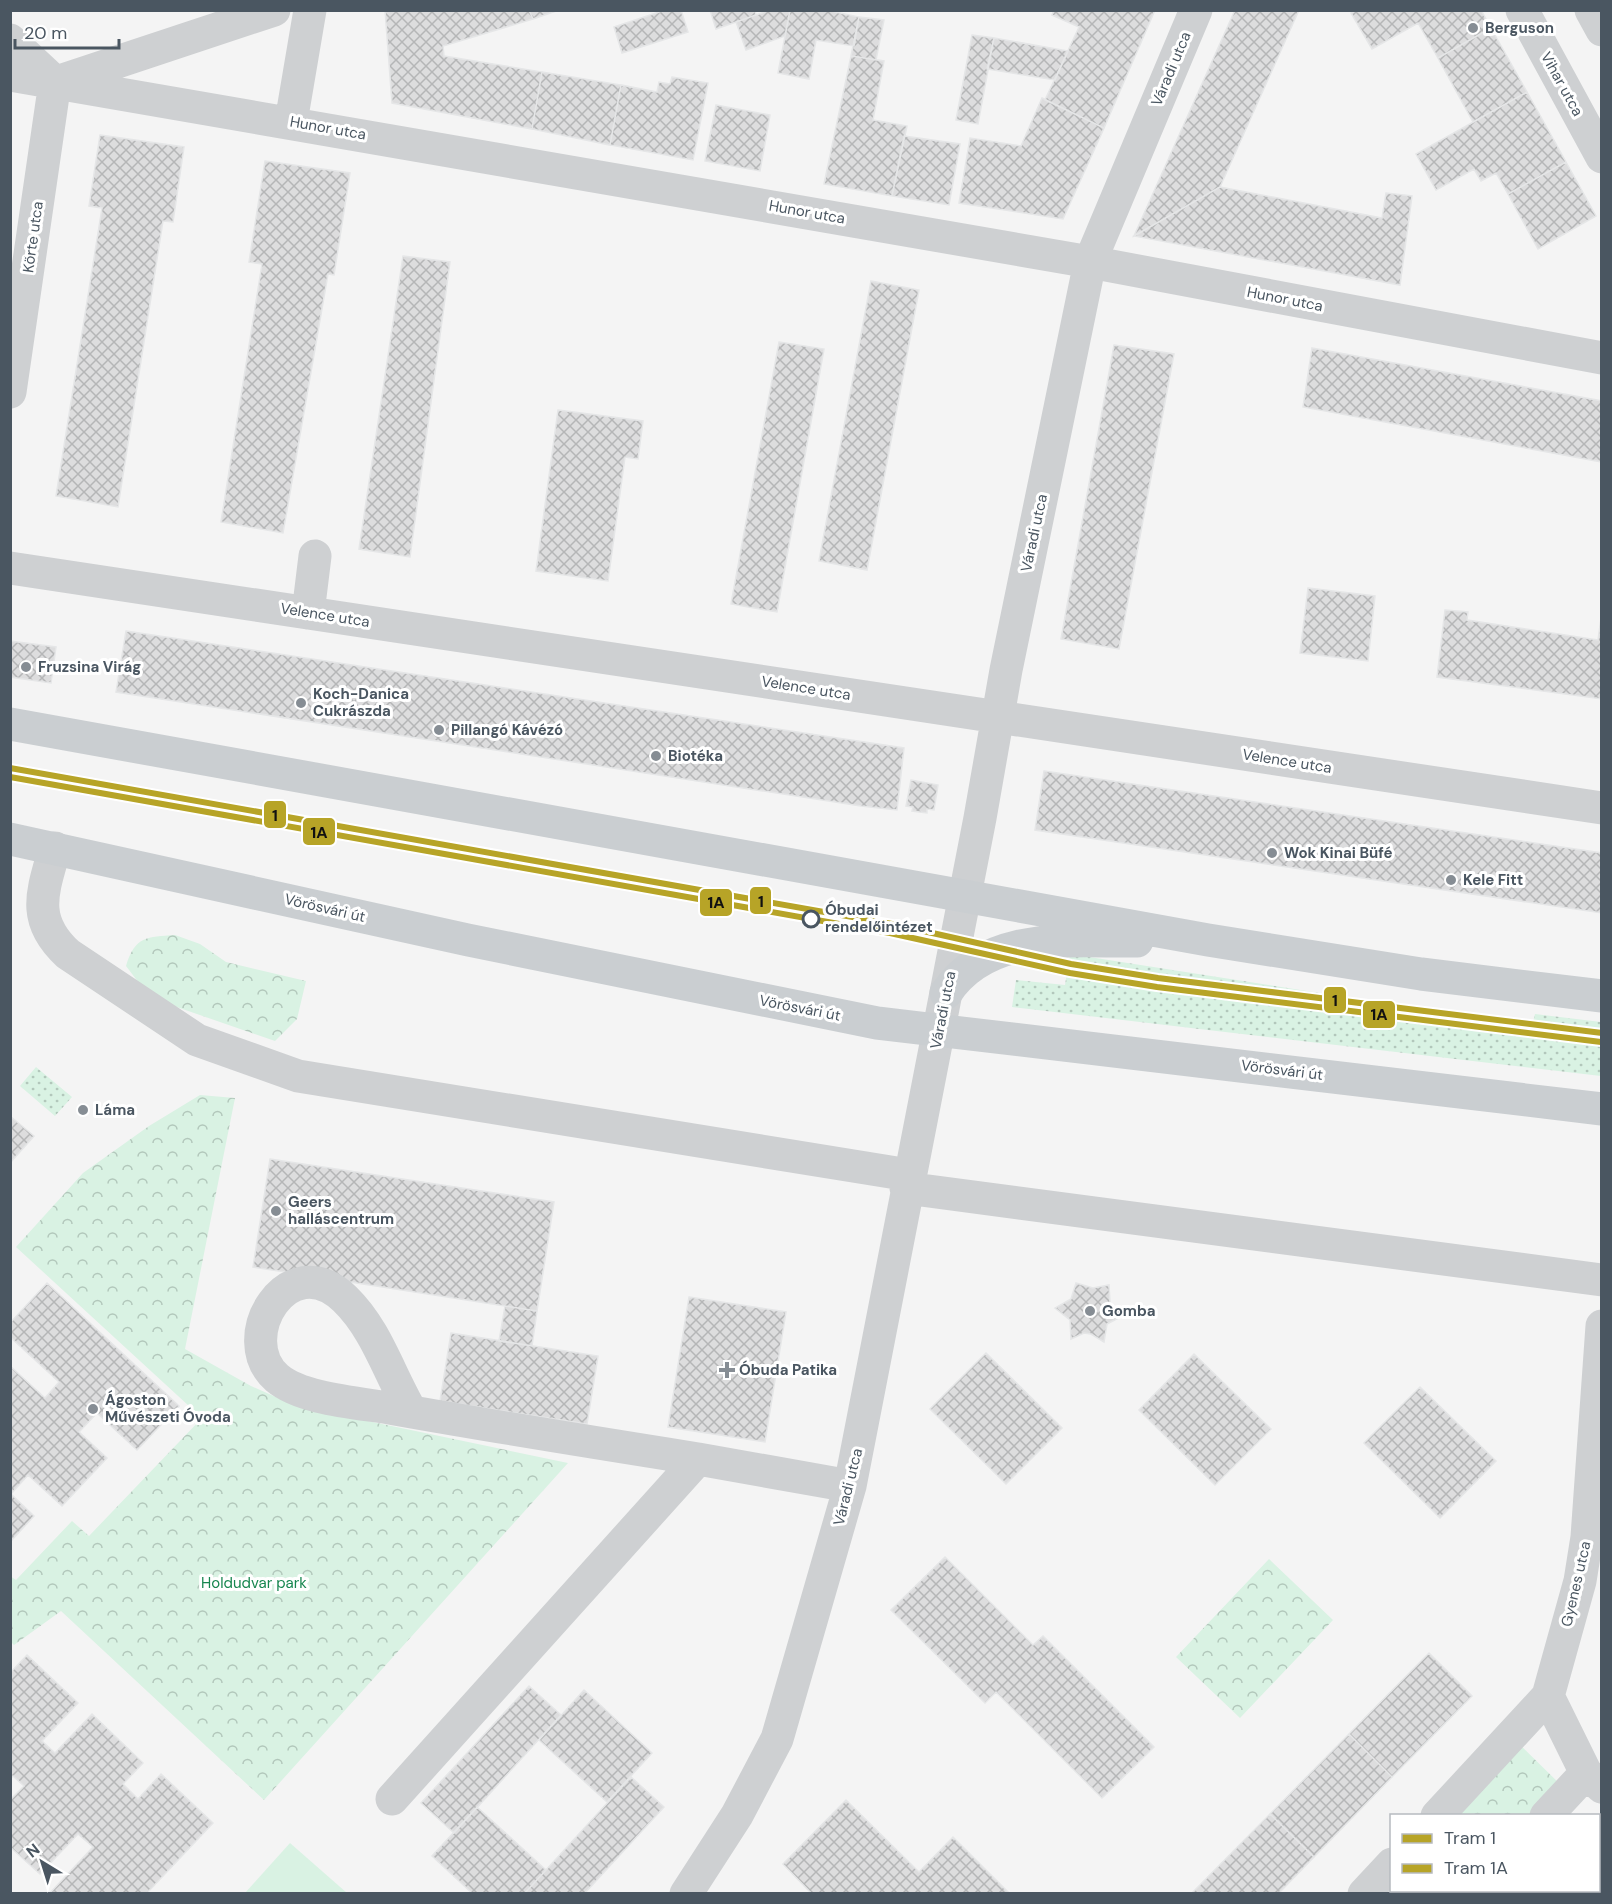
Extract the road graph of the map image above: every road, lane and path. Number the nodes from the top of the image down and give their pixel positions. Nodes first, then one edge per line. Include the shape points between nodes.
1 (274, 10) edge
2 (310, 10) edge
3 (1196, 10) edge
4 (1522, 10) edge
5 (1591, 10) edge
6 (1602, 30) edge
7 (10, 40) edge
8 (10, 75) edge
9 (55, 82) junction
10 (291, 122) junction
11 (1602, 157) edge
12 (1090, 262) junction
13 (1602, 358) edge
14 (10, 392) edge
15 (315, 556) dead end
16 (10, 567) edge
17 (308, 613) junction
18 (997, 717) junction
19 (10, 724) edge
20 (1602, 808) edge
21 (10, 839) edge
22 (55, 848) junction
23 (965, 895) junction
24 (1208, 940) junction
25 (946, 993) junction
26 (1602, 996) edge
27 (939, 1031) junction
28 (1602, 1109) edge
29 (908, 1182) junction
30 (1602, 1280) edge
31 (1602, 1326) edge
32 (411, 1412) junction
33 (698, 1459) junction
34 (850, 1486) junction
35 (1594, 1538) edge
36 (1548, 1696) junction
37 (1594, 1780) edge
38 (392, 1799) dead end
39 (1438, 1814) edge
40 (1547, 1814) edge
41 (1390, 1866) edge
42 (686, 1893) edge
43 (1364, 1893) edge

1 - 9 street
2 - 10 street
3 - 12 street, Váradi utca
4 - 11 street, Vihar utca
5 - 6 street
7 - 9 street
8 - 9 street, Hunor utca
9 - 10 street, Hunor utca
9 - 14 street, Körte utca
10 - 12 street, Hunor utca
12 - 13 street, Hunor utca
12 - 18 street, Váradi utca
15 - 17 street
16 - 17 street, Velence utca
17 - 18 street, Velence utca
18 - 20 street, Velence utca
18 - 23 street, Váradi utca
19 - 23 main road
21 - 22 main road, Vörösvári út
22 - 27 main road, Vörösvári út via 468,940 846,1017
22 - 29 street via 43,894 46,929 54,941 197,1040 297,1076 825,1163
23 - 24 main road
23 - 25 street, Váradi utca
24 - 25 main road via 1031,943 1007,948 974,964
24 - 26 main road via 1421,974
25 - 27 street, Váradi utca
27 - 28 main road, Vörösvári út
27 - 29 street, Váradi utca
29 - 30 street
29 - 34 street, Váradi utca
31 - 35 street, Gyenes utca
32 - 32 street via 299,1391 276,1378 266,1361 261,1340 264,1319 272,1304 290,1285 304,1281 324,1284 343,1297 377,1344
32 - 33 street
33 - 34 street
33 - 38 street
34 - 42 street, Váradi utca via 777,1739 737,1815
35 - 36 street, Gyenes utca
36 - 37 street
36 - 39 street, Gyenes utca
37 - 40 street
41 - 43 street

